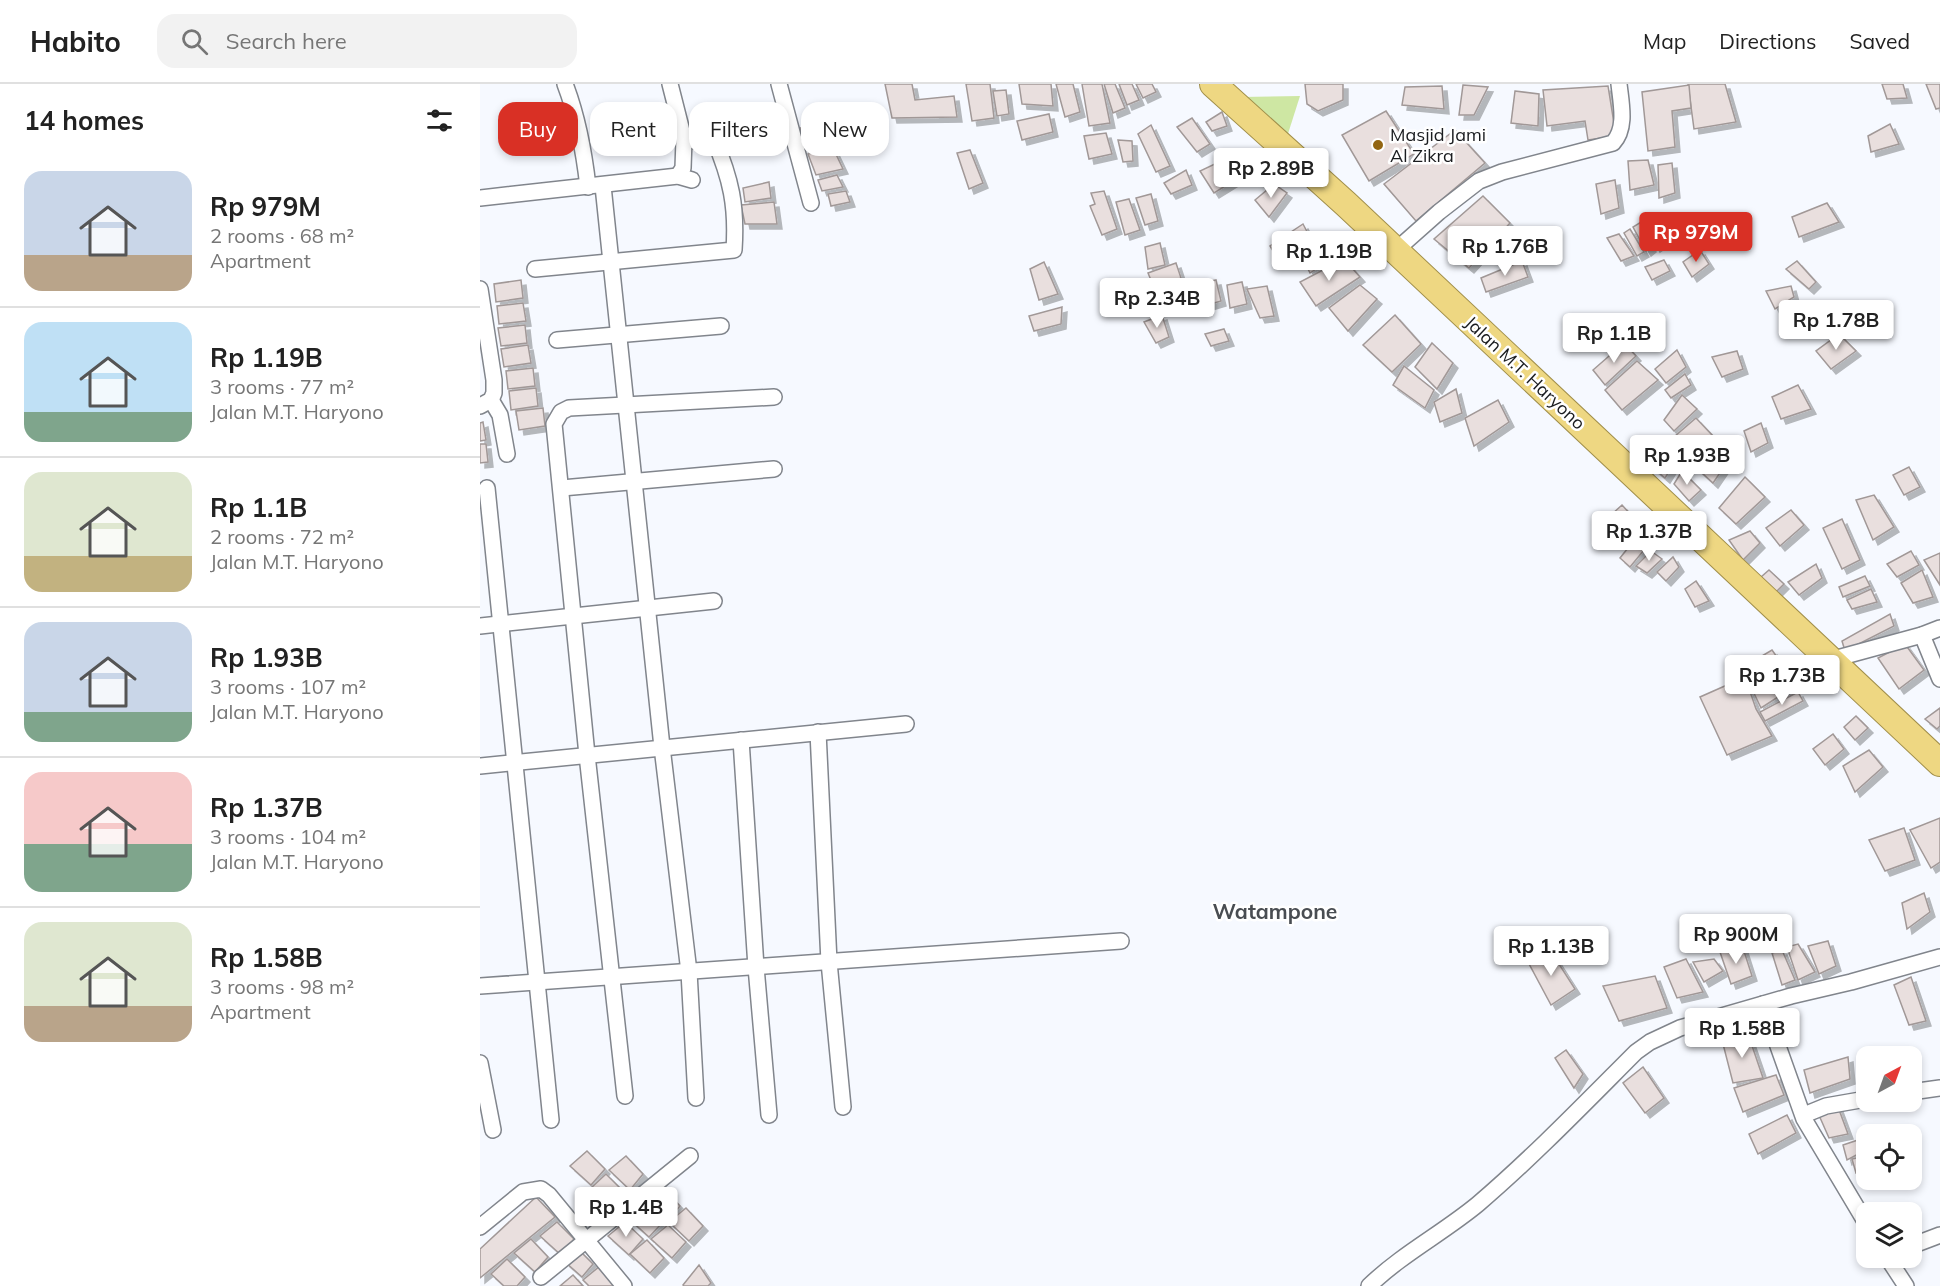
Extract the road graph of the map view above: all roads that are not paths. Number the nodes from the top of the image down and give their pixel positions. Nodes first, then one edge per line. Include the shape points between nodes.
1 (565, 84) edge
2 (669, 84) edge
3 (779, 84) edge
4 (1213, 84) edge
5 (1620, 84) edge
6 (684, 140) junction
7 (689, 140) edge
8 (721, 156) edge
9 (596, 186) junction
10 (480, 198) edge
11 (811, 203) dead end
12 (1395, 251) junction
13 (611, 262) junction
14 (535, 269) dead end
15 (480, 289) edge
16 (721, 326) dead end
17 (619, 335) junction
18 (557, 340) dead end
19 (774, 397) dead end
20 (486, 403) edge
21 (626, 403) junction
22 (507, 454) dead end
23 (774, 469) dead end
24 (635, 481) junction
25 (487, 488) dead end
26 (562, 488) junction
27 (714, 601) dead end
28 (649, 608) junction
29 (574, 615) junction
30 (501, 623) junction
31 (480, 626) edge
32 (1940, 628) edge
33 (1922, 635) junction
34 (1830, 660) junction
35 (1940, 679) edge
36 (906, 724) dead end
37 (818, 732) junction
38 (741, 740) junction
39 (662, 747) junction
40 (587, 755) junction
41 (514, 762) junction
42 (1940, 763) edge
43 (480, 766) edge
44 (1121, 941) dead end
45 (1940, 957) edge
46 (829, 962) junction
47 (756, 967) junction
48 (689, 972) junction
49 (612, 977) junction
50 (536, 982) junction
51 (480, 986) edge
52 (1763, 1004) junction
53 (480, 1064) edge
54 (1940, 1088) edge
55 (1922, 1090) edge
56 (625, 1096) dead end
57 (696, 1098) dead end
58 (1856, 1101) edge
59 (843, 1107) dead end
60 (769, 1115) dead end
61 (1804, 1115) junction
62 (551, 1119) dead end
63 (493, 1130) dead end
64 (690, 1156) dead end
65 (1856, 1207) edge
66 (480, 1227) edge
67 (1940, 1235) edge
68 (587, 1241) junction
69 (1922, 1242) edge
70 (1894, 1268) edge
71 (541, 1277) dead end
72 (624, 1286) edge
73 (1369, 1286) edge
74 (1906, 1286) edge

1 - 9 street
2 - 6 street
3 - 11 street
4 - 12 highway, Jalan M.T. Haryono
5 - 12 street via 1622,127 1609,146 1479,181
6 - 7 street
6 - 9 street via 685,178
8 - 13 street via 736,219 734,250
9 - 10 street
9 - 13 street
12 - 34 highway, Jalan M.T. Haryono
13 - 14 street
13 - 17 street
15 - 20 street via 494,380 494,393
16 - 17 street
17 - 18 street
17 - 21 street
19 - 21 street
20 - 22 street via 500,415
21 - 24 street
21 - 26 street via 561,412 554,424
23 - 24 street
24 - 26 street
24 - 28 street
25 - 30 street
26 - 29 street
27 - 28 street
28 - 29 street
28 - 39 street
29 - 30 street
29 - 40 street
30 - 31 street
30 - 41 street
32 - 33 street
33 - 34 street
33 - 35 street
34 - 42 highway, Jalan M.T. Haryono
36 - 37 street
37 - 38 street
37 - 46 street
38 - 39 street
38 - 47 street
39 - 40 street
39 - 48 street
40 - 41 street
40 - 49 street
41 - 43 street
41 - 50 street
44 - 46 street
45 - 52 street
46 - 47 street
46 - 59 street
47 - 48 street
47 - 60 street
48 - 49 street
48 - 57 street
49 - 50 street
49 - 56 street
50 - 51 street
50 - 62 street
52 - 61 street
52 - 73 street via 1680,1028 1636,1052 1538,1151 1480,1202
53 - 63 street
54 - 55 street
58 - 61 street
61 - 65 street
64 - 68 street
66 - 68 street via 523,1192 541,1189
67 - 69 street
68 - 71 street
68 - 72 street
70 - 74 street

